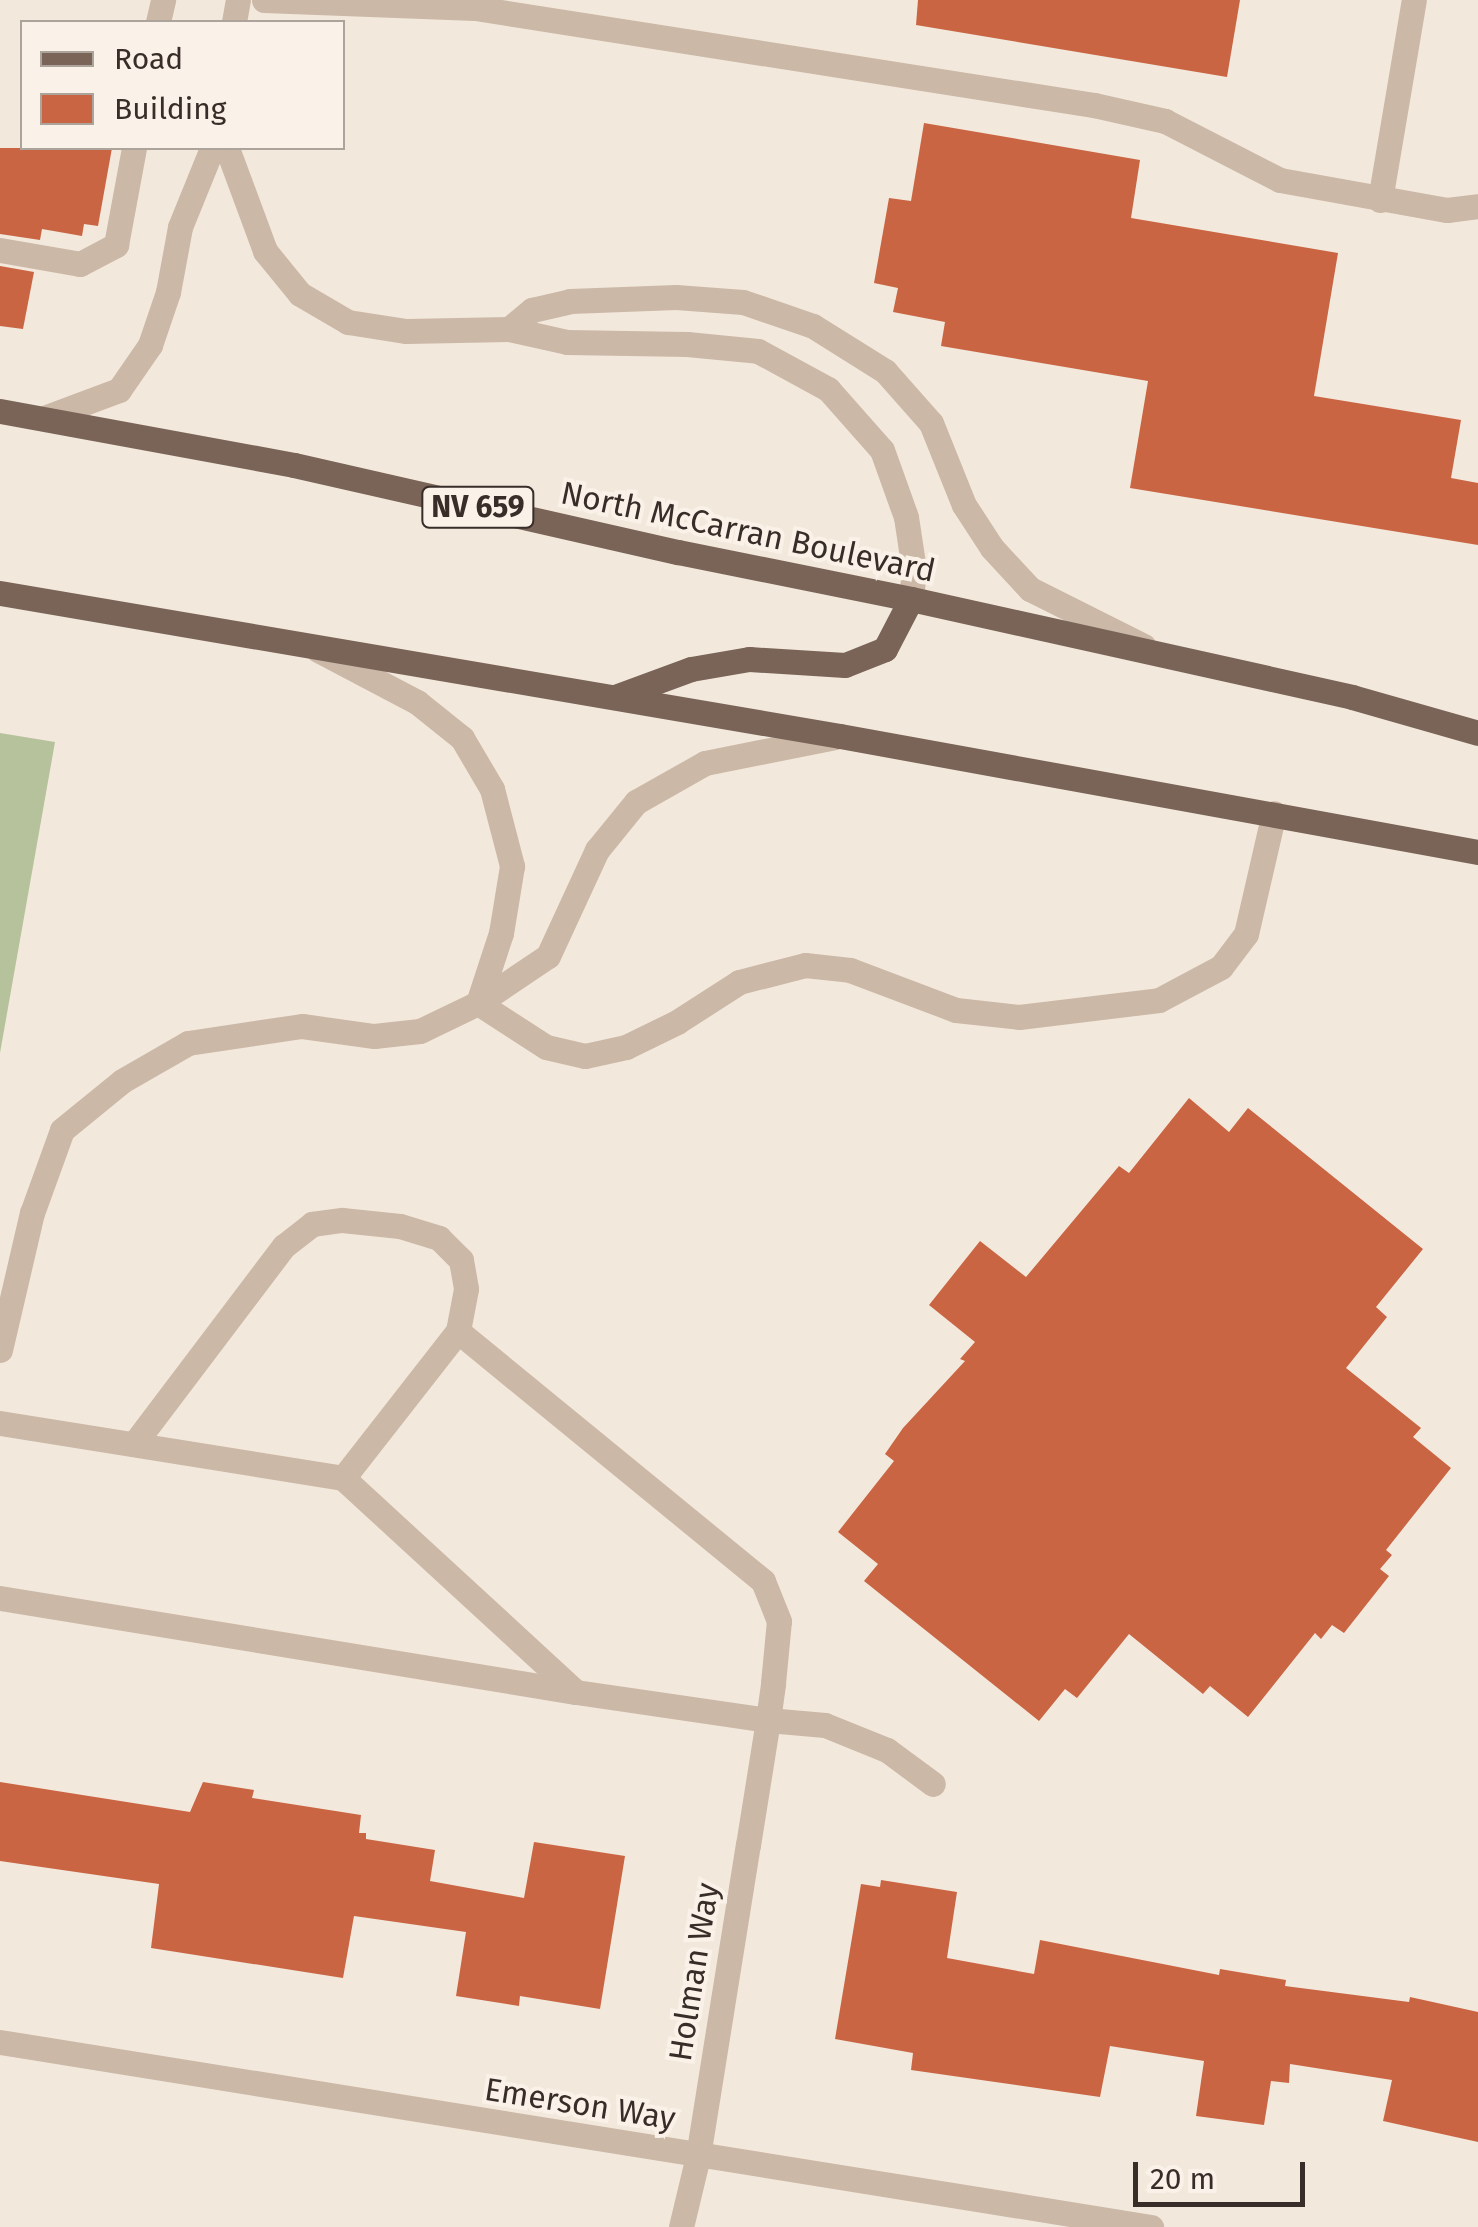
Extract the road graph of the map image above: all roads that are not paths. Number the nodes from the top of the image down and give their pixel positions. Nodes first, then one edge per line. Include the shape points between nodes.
1 (264, 0) edge
2 (1414, 0) edge
3 (134, 150) edge
4 (211, 150) edge
5 (228, 150) edge
6 (1380, 200) junction
7 (1478, 206) edge
8 (0, 250) edge
9 (509, 329) junction
10 (0, 411) edge
11 (44, 418) junction
12 (0, 593) edge
13 (911, 599) junction
14 (309, 646) junction
15 (1162, 655) junction
16 (610, 699) junction
17 (1478, 732) edge
18 (840, 736) junction
19 (1274, 813) junction
20 (1478, 852) edge
21 (478, 1004) junction
22 (458, 1331) junction
23 (0, 1350) edge
24 (0, 1423) edge
25 (134, 1444) junction
26 (343, 1478) junction
27 (0, 1598) edge
28 (576, 1692) junction
29 (768, 1720) junction
30 (933, 1784) dead end
31 (0, 2043) edge
32 (698, 2156) junction
33 (681, 2227) edge
34 (1150, 2227) edge

1 - 6 street via 475,8 1094,105 1165,121 1280,180
2 - 6 street
3 - 8 street via 116,246 80,264
4 - 11 street via 180,226 150,345 119,390
5 - 9 street via 265,251 300,294 348,322 406,331
6 - 7 street via 1447,210
9 - 13 street via 567,342 758,351 828,389 882,450 906,517
9 - 15 street via 532,310 570,301 676,297 743,302 813,326 885,371 931,423 964,505 1030,588
10 - 11 main road, North McCarran Boulevard / NV 659
11 - 13 main road, North McCarran Boulevard / NV 659 via 294,465
12 - 14 main road
13 - 15 main road, North McCarran Boulevard / NV 659
13 - 16 main road via 886,649 845,665 749,659 691,668
14 - 16 main road
14 - 21 street via 417,702 462,738 492,789 512,866 501,932
15 - 17 main road, North McCarran Boulevard / NV 659
16 - 18 main road
18 - 19 main road
18 - 21 street via 705,762 636,802 597,850 548,956
19 - 20 main road
19 - 21 street via 1246,934 1221,967 1159,1000 1019,1016 972,1012 850,970 805,965 739,982 626,1047 585,1056 546,1047
21 - 23 street via 420,1031 374,1036 302,1026 188,1043 122,1080 62,1130 32,1214
22 - 25 street via 466,1289 460,1260 439,1238 380,1224 312,1224 284,1246
22 - 26 street
22 - 29 street, Holman Way via 763,1581 779,1621
24 - 25 street
25 - 26 street
26 - 28 street
27 - 28 street
28 - 29 street
29 - 30 street via 841,1731 887,1750
29 - 32 street, Holman Way
31 - 32 street, Emerson Way
32 - 33 street, Holman Way
32 - 34 street, Emerson Way

